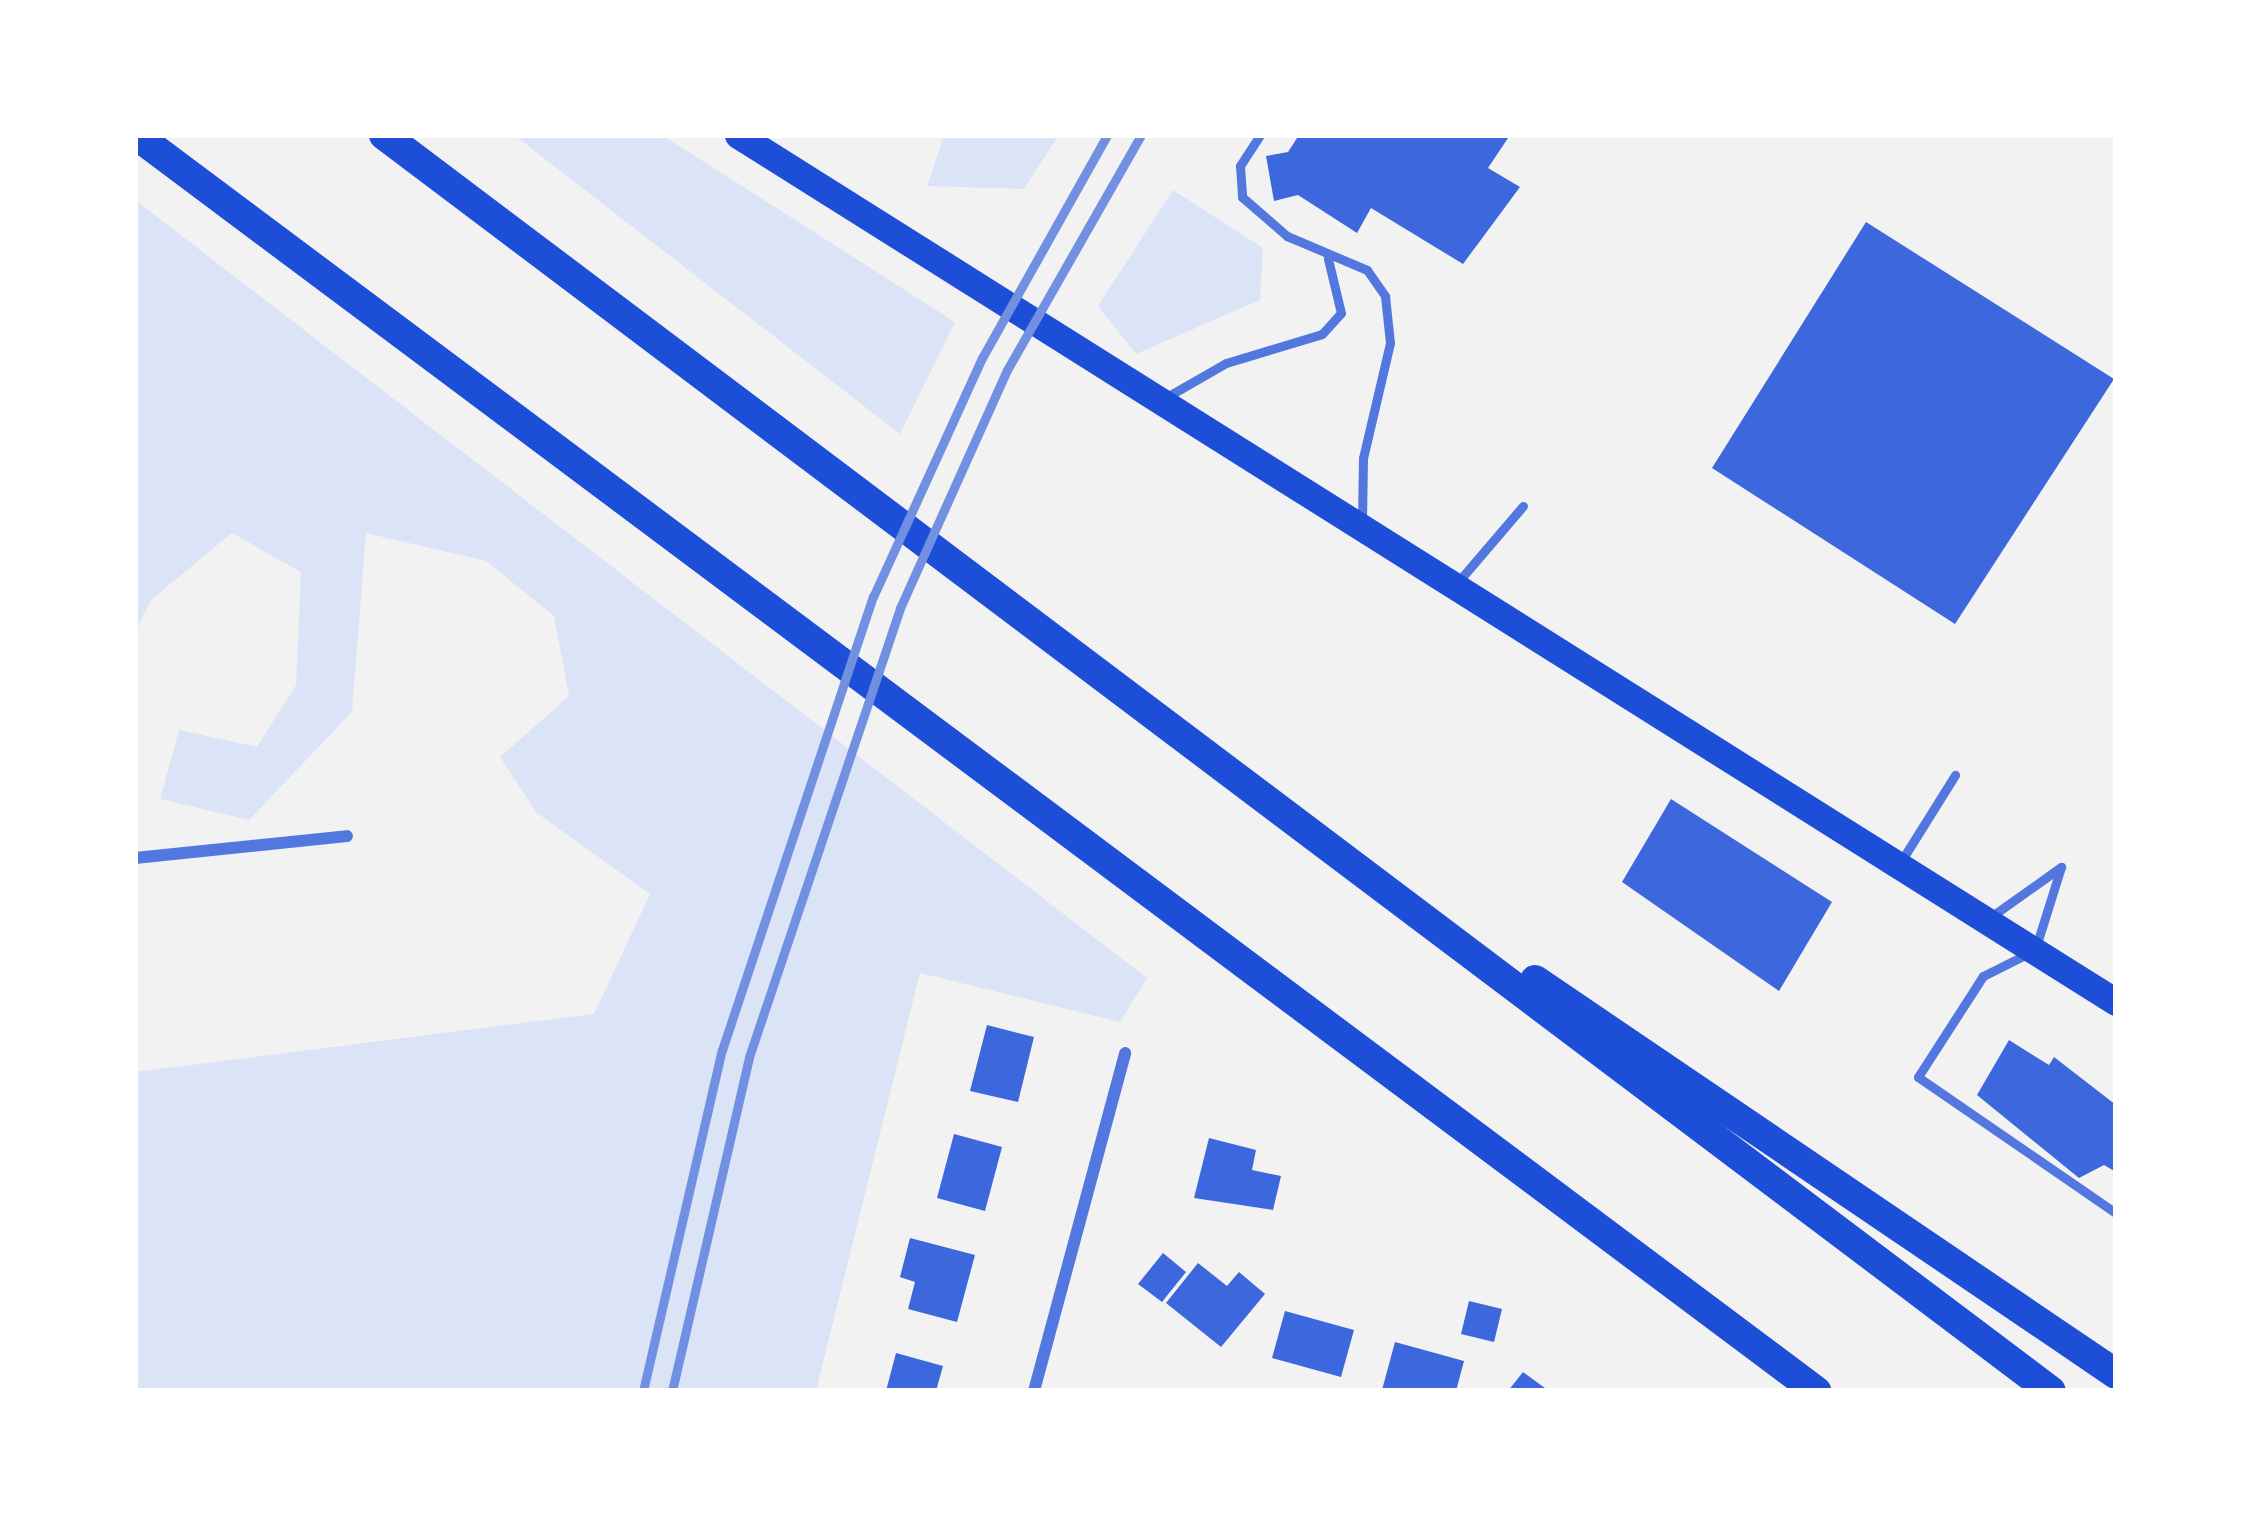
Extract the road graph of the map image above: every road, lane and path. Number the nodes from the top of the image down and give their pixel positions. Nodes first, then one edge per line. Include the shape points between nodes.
1 (136, 135) edge
2 (384, 135) edge
3 (738, 135) edge
4 (1260, 135) edge
5 (1328, 259) junction
6 (1165, 398) junction
7 (1523, 506) dead end
8 (1362, 522) junction
9 (1458, 582) junction
10 (1207, 758) junction
11 (1955, 775) dead end
12 (347, 836) dead end
13 (135, 858) edge
14 (1900, 863) junction
15 (1988, 920) junction
16 (2035, 950) junction
17 (2116, 1002) edge
18 (1125, 1053) dead end
19 (2116, 1213) edge
20 (2116, 1373) edge
21 (1036, 1390) edge
22 (1816, 1391) edge
23 (2051, 1391) edge

1 - 22 highway
2 - 10 highway
3 - 6 main road
4 - 5 lane via 1240,166 1241,197
5 - 6 lane via 1341,313 1322,334 1226,363
5 - 8 lane via 1366,270 1390,322
6 - 8 main road
7 - 9 lane
8 - 9 main road
9 - 14 main road
10 - 20 highway
10 - 23 highway
11 - 14 lane
12 - 13 street
14 - 15 main road
15 - 16 main road
15 - 16 lane via 2061,867
16 - 17 main road
16 - 19 lane via 1983,976 1918,1077
18 - 21 street

